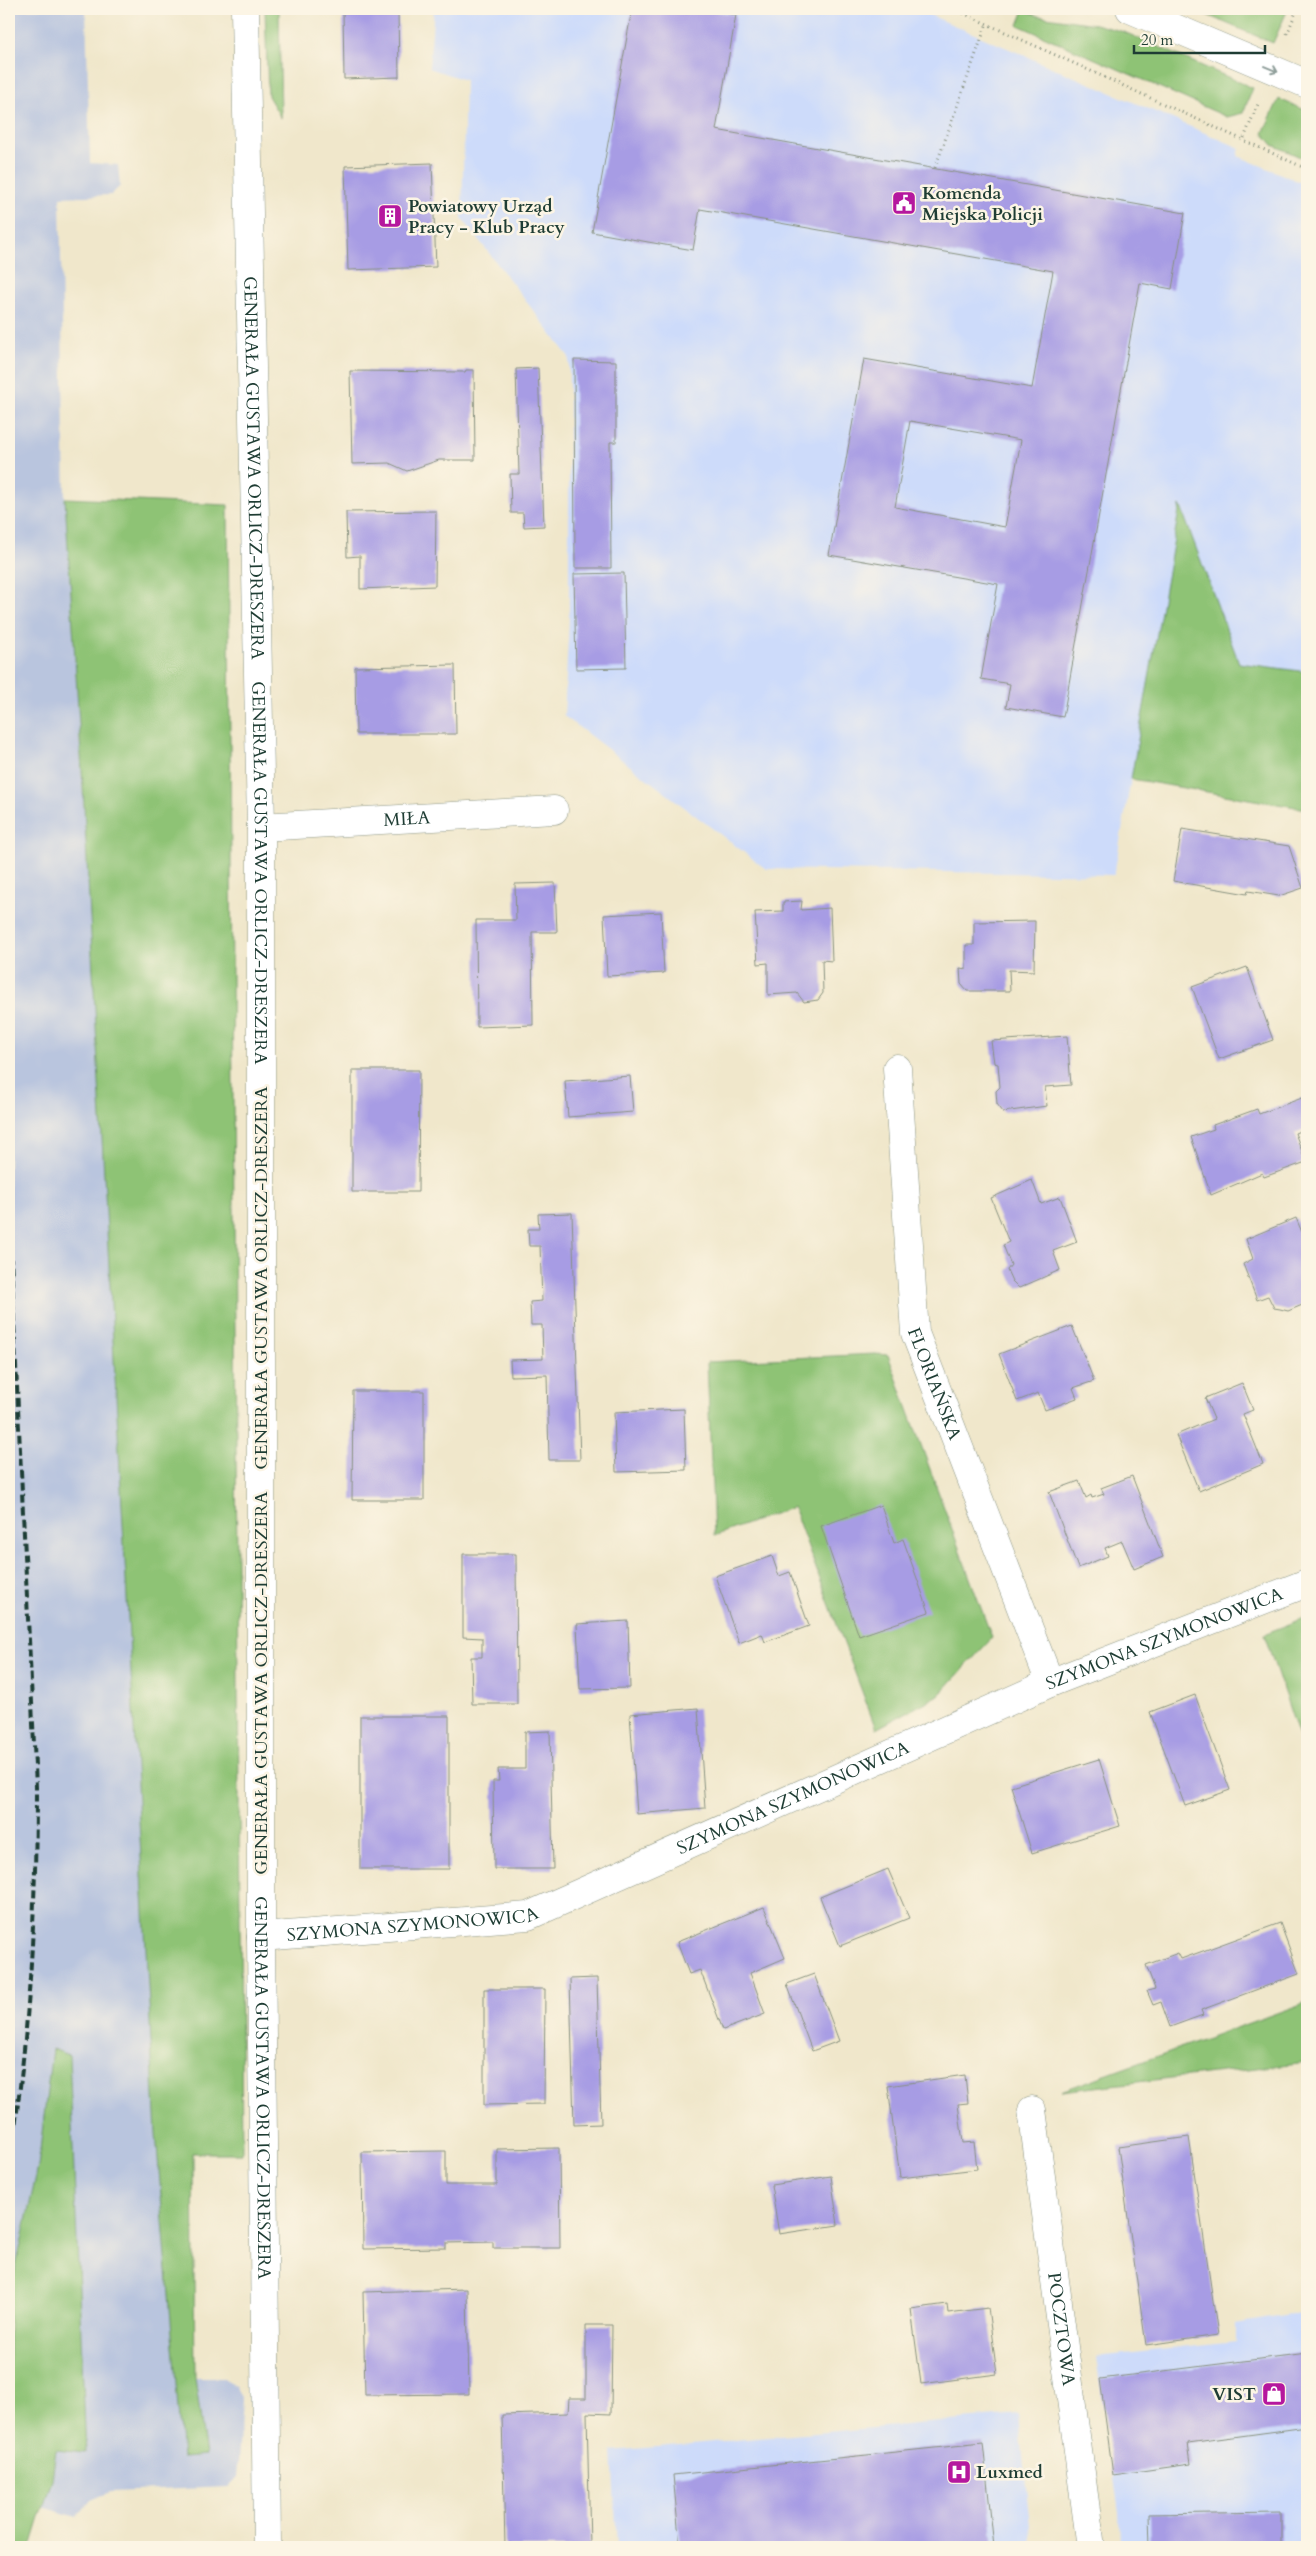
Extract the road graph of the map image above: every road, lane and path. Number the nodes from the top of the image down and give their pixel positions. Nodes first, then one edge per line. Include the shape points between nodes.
1 (244, 9) edge
2 (954, 9) edge
3 (1130, 9) edge
4 (1296, 12) dead end
5 (987, 23) junction
6 (1284, 41) dead end
7 (1307, 84) edge
8 (1260, 99) dead end
9 (1244, 138) junction
10 (935, 168) dead end
11 (1307, 169) edge
12 (554, 810) dead end
13 (261, 827) junction
14 (897, 1068) dead end
15 (1307, 1583) edge
16 (1050, 1683) junction
17 (261, 1937) junction
18 (1032, 2110) dead end
19 (267, 2547) edge
20 (1091, 2547) edge

1 - 13 street, GENERAŁA GUSTAWA ORLICZ-DRESZERA
2 - 5 path
3 -> 7 street
4 - 6 path
5 - 9 path
5 - 10 path
8 - 9 path
9 - 11 path
12 - 13 street, MIŁA
13 - 17 street, GENERAŁA GUSTAWA ORLICZ-DRESZERA
14 - 16 street, FLORIAŃSKA via 915,1333
15 - 16 street, SZYMONA SZYMONOWICA
16 - 17 street, SZYMONA SZYMONOWICA via 528,1916
17 - 19 street, GENERAŁA GUSTAWA ORLICZ-DRESZERA
18 - 20 street, POCZTOWA

